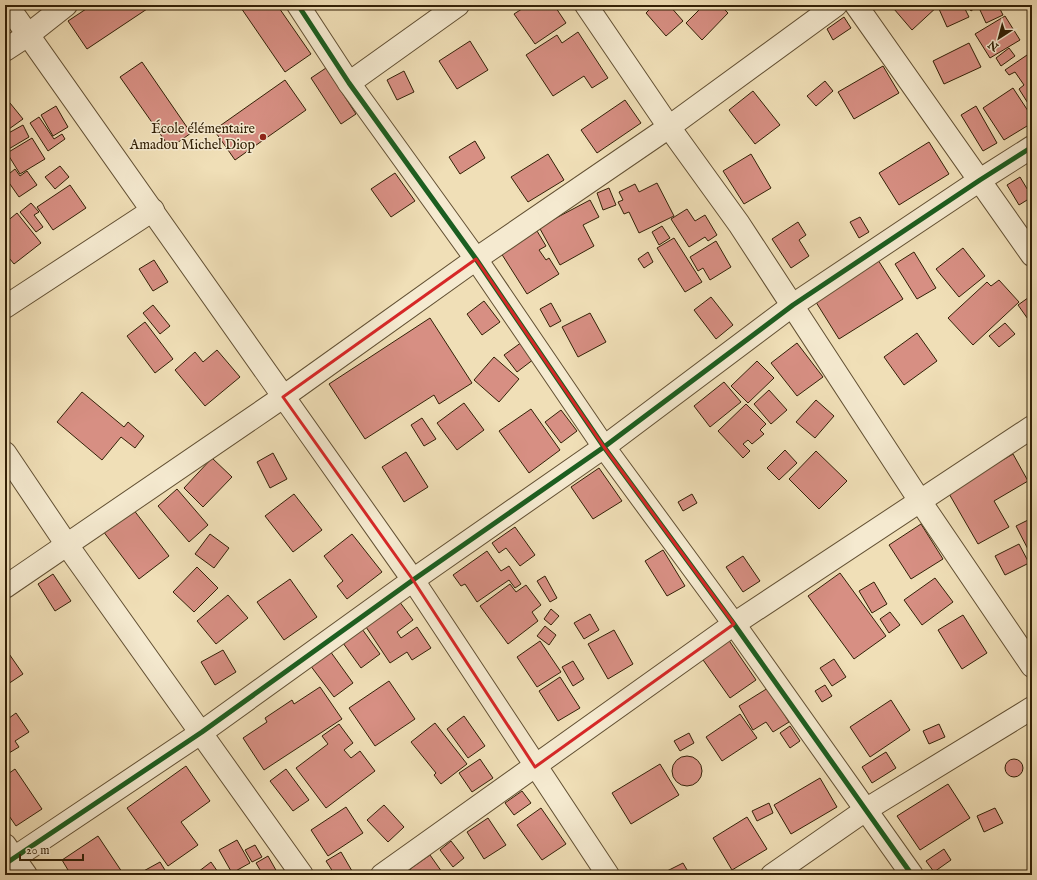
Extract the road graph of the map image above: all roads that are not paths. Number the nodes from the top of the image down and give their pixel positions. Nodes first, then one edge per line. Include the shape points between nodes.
1 (7, 5) edge
2 (66, 5) edge
3 (298, 5) edge
4 (458, 5) edge
5 (586, 5) edge
6 (836, 5) edge
7 (856, 5) edge
8 (28, 35) junction
9 (5, 50) edge
10 (349, 83) junction
11 (669, 127) junction
12 (1032, 147) edge
13 (980, 180) junction
14 (153, 210) junction
15 (1032, 255) edge
16 (476, 259) junction
17 (793, 305) junction
18 (5, 308) edge
19 (283, 397) junction
20 (1032, 427) edge
21 (604, 447) junction
22 (5, 452) edge
23 (920, 501) junction
24 (67, 545) junction
25 (413, 580) junction
26 (5, 587) edge
27 (734, 624) junction
28 (1032, 666) edge
29 (1032, 708) edge
30 (202, 732) junction
31 (535, 767) junction
32 (867, 810) junction
33 (12, 861) edge
34 (302, 875) edge
35 (382, 875) edge
36 (608, 875) edge
37 (772, 875) edge
38 (912, 875) edge

1 - 8 street
2 - 8 street
3 - 10 street
4 - 10 street
5 - 11 street
6 - 11 street
7 - 13 street
8 - 9 street
8 - 14 street
10 - 16 street
11 - 16 street
11 - 17 street
12 - 13 street
13 - 15 street
13 - 17 street
14 - 18 street
14 - 19 street
16 - 19 street
16 - 21 street
17 - 21 street
17 - 23 street
19 - 24 street
19 - 25 street
20 - 23 street
21 - 25 street
21 - 27 street
22 - 24 street
23 - 27 street
23 - 28 street
24 - 26 street
24 - 30 street
25 - 30 street
25 - 31 street
27 - 31 street
27 - 32 street
29 - 32 street
30 - 33 street
30 - 34 street
31 - 35 street
31 - 36 street
32 - 37 street
32 - 38 street

